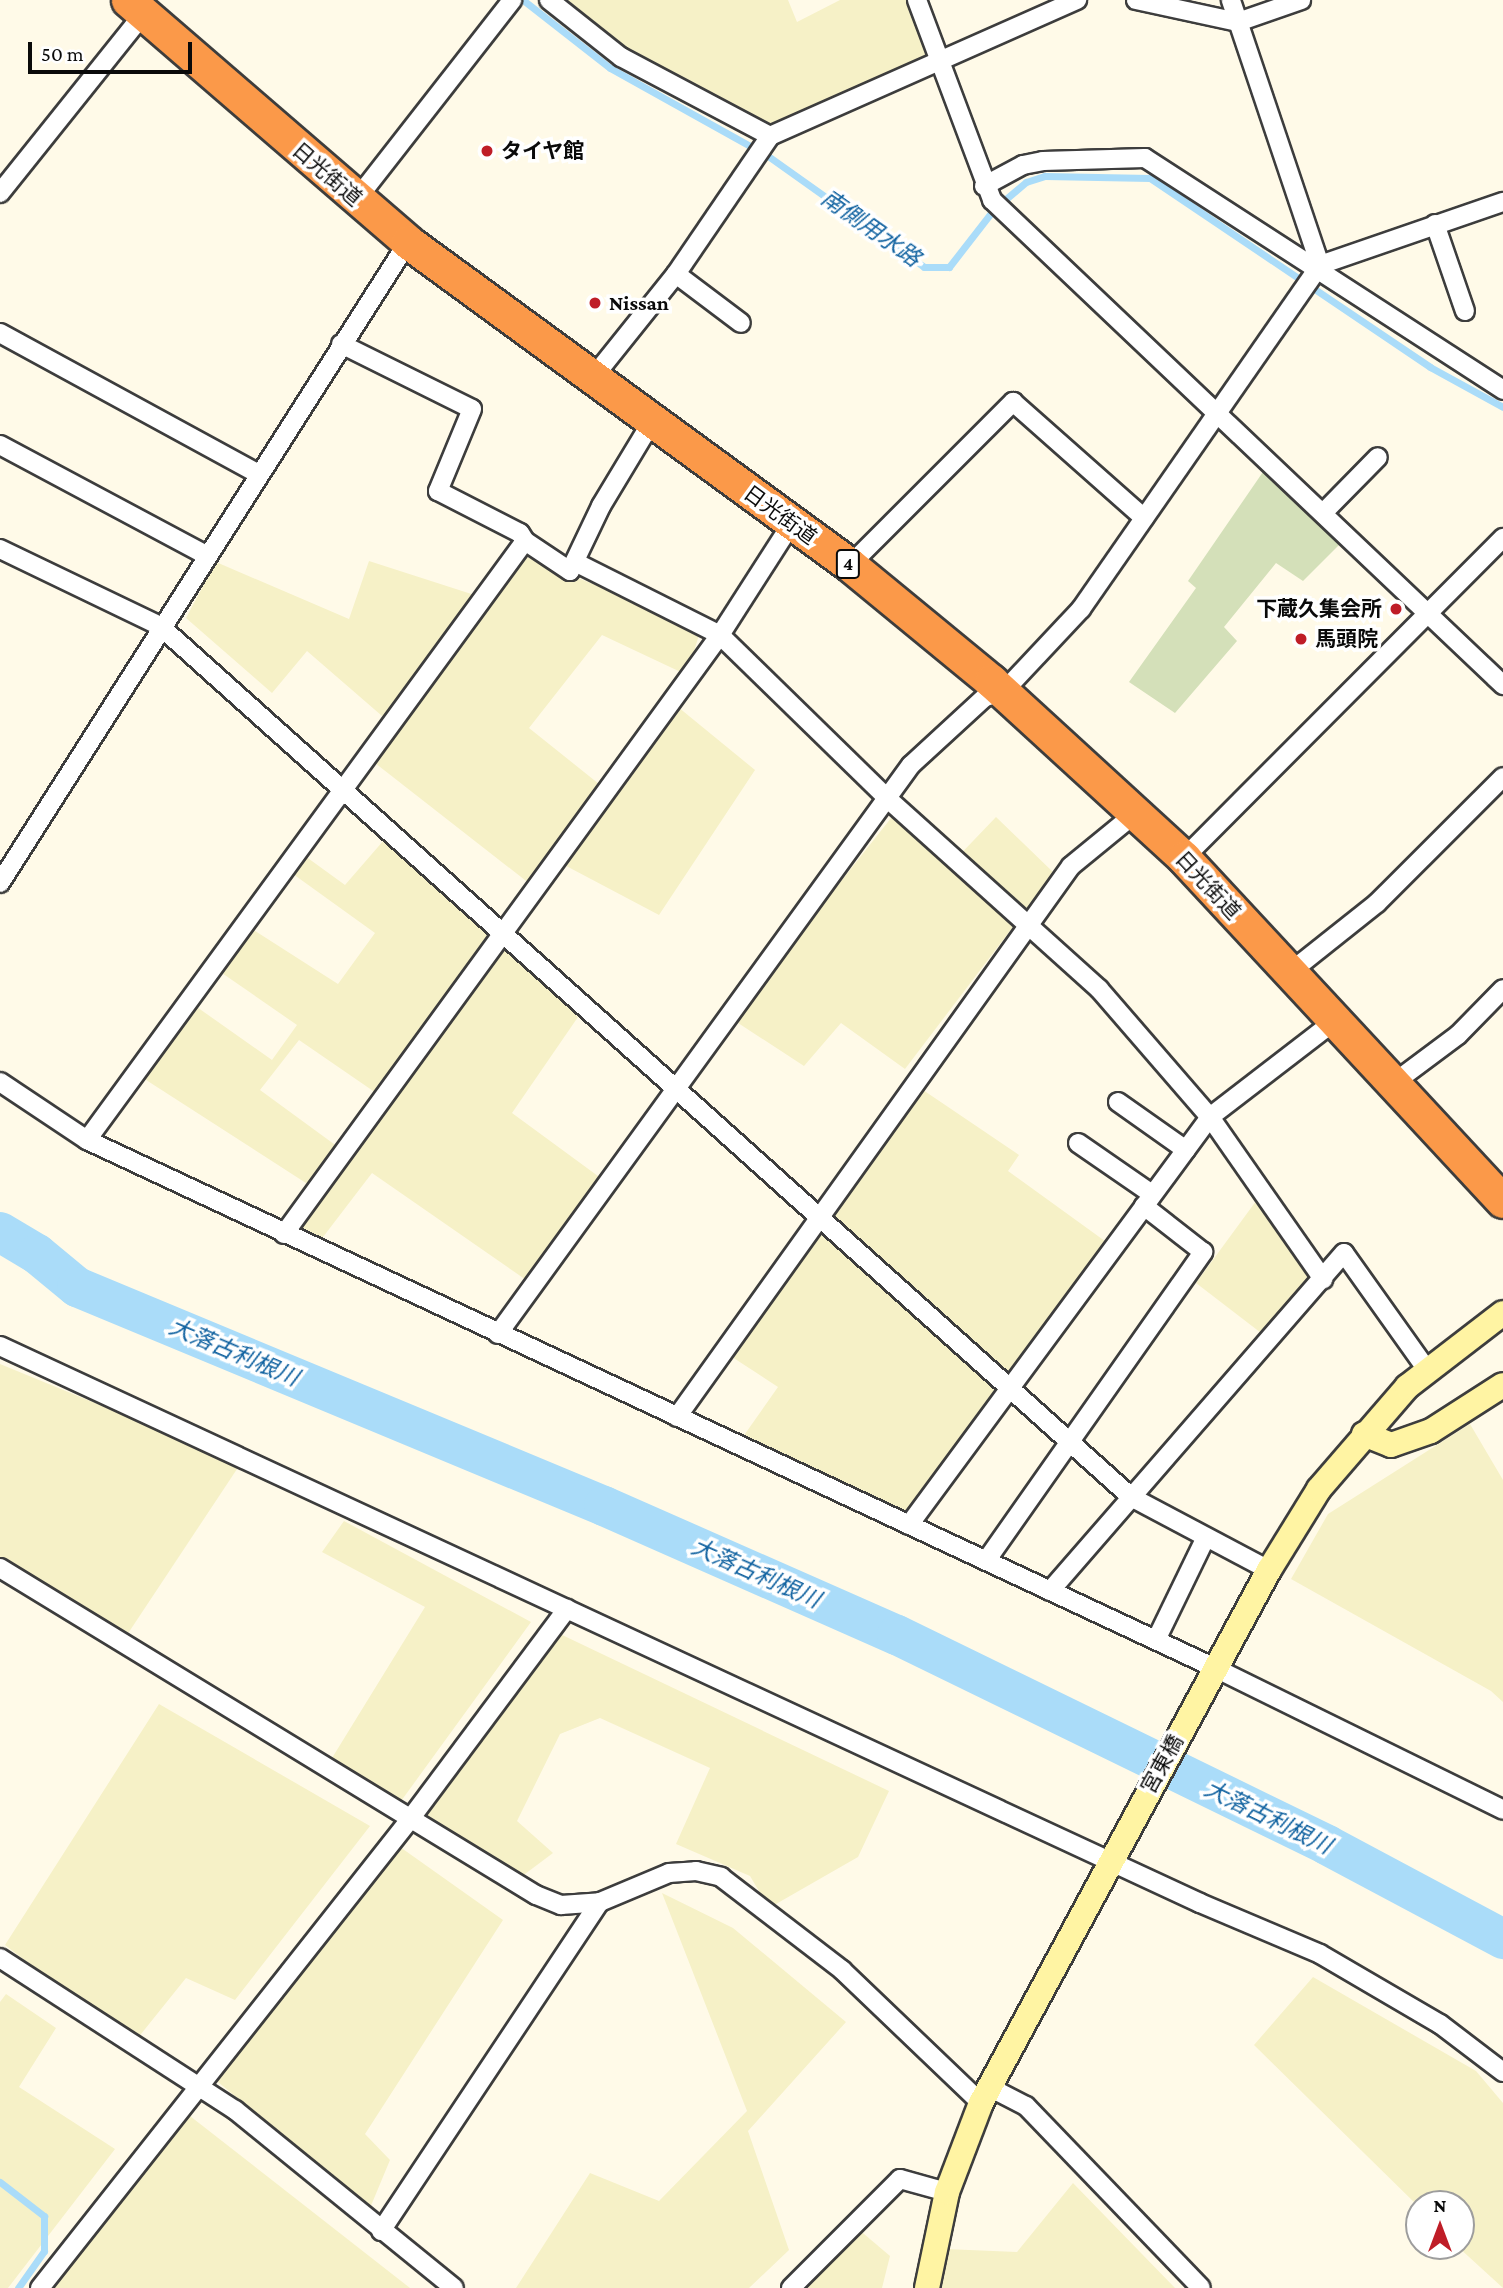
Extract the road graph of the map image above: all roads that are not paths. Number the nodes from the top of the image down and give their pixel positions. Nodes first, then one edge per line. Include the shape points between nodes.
1 (549, 0) edge
2 (917, 0) edge
3 (1077, 0) edge
4 (1136, 0) edge
5 (1231, 0) edge
6 (1301, 0) edge
7 (510, 3) edge
8 (1057, 4) edge
9 (136, 7) edge
10 (1238, 22) junction
11 (939, 64) junction
12 (762, 147) junction
13 (0, 193) edge
14 (988, 193) junction
15 (356, 200) junction
16 (1503, 202) edge
17 (1435, 224) junction
18 (408, 242) junction
19 (676, 274) junction
20 (1311, 275) junction
21 (1465, 311) dead end
22 (741, 323) dead end
23 (0, 333) edge
24 (341, 344) junction
25 (591, 380) junction
26 (1503, 390) edge
27 (1217, 411) junction
28 (651, 423) junction
29 (0, 444) edge
30 (1378, 457) dead end
31 (257, 473) junction
32 (1323, 513) junction
33 (1144, 519) junction
34 (792, 523) junction
35 (1503, 538) edge
36 (525, 541) junction
37 (0, 549) edge
38 (206, 555) junction
39 (575, 562) junction
40 (850, 565) junction
41 (1428, 612) junction
42 (160, 626) junction
43 (720, 635) junction
44 (1503, 685) edge
45 (1003, 692) junction
46 (1503, 777) edge
47 (342, 791) junction
48 (888, 799) junction
49 (1137, 811) junction
50 (1184, 858) junction
51 (0, 883) edge
52 (1027, 926) junction
53 (502, 935) junction
54 (1289, 973) junction
55 (1503, 989) edge
56 (1336, 1020) junction
57 (0, 1082) edge
58 (1395, 1082) junction
59 (675, 1089) junction
60 (1118, 1102) dead end
61 (1210, 1117) junction
62 (88, 1140) junction
63 (1078, 1143) dead end
64 (1186, 1150) junction
65 (1148, 1200) junction
66 (1503, 1201) edge
67 (818, 1218) junction
68 (284, 1234) junction
69 (1323, 1279) junction
70 (1503, 1313) edge
71 (498, 1334) junction
72 (3, 1354) edge
73 (1427, 1370) junction
74 (1503, 1385) edge
75 (1009, 1388) junction
76 (677, 1417) junction
77 (1364, 1434) junction
78 (1070, 1443) junction
79 (1131, 1497) junction
80 (909, 1525) junction
81 (1206, 1537) junction
82 (986, 1561) junction
83 (0, 1568) edge
84 (1269, 1570) junction
85 (1050, 1591) junction
86 (567, 1609) junction
87 (1156, 1640) junction
88 (1215, 1668) junction
89 (1503, 1810) edge
90 (411, 1818) junction
91 (1109, 1860) junction
92 (600, 1902) junction
93 (0, 1958) edge
94 (1503, 2073) edge
95 (199, 2087) junction
96 (985, 2095) junction
97 (947, 2192) junction
98 (380, 2231) junction
99 (40, 2288) edge
100 (454, 2288) edge
101 (791, 2288) edge
102 (927, 2288) edge
103 (1201, 2288) edge

1 - 12 street via 621,57
2 - 11 street
3 - 8 street
4 - 10 street
5 - 10 street
6 - 10 street
7 - 15 street
8 - 11 street
9 - 13 street
9 - 15 highway, 日光街道 / 4
10 - 20 street
11 - 12 street
11 - 14 street
12 - 19 street
14 - 20 street via 1023,165 1145,158
14 - 27 street
15 - 18 highway, 日光街道 / 4
16 - 17 street
17 - 20 street
17 - 21 street
18 - 24 street
18 - 25 highway, 日光街道 / 4
19 - 22 street
19 - 25 street
20 - 26 street
20 - 27 street
23 - 31 street
24 - 31 street
24 - 36 street via 472,409 438,491 520,533
25 - 28 highway, 日光街道 / 4
27 - 32 street
27 - 33 street
28 - 34 highway, 日光街道 / 4
28 - 39 street via 601,506
29 - 38 street
30 - 32 street
31 - 38 street
32 - 41 street
33 - 40 street via 1013,402
33 - 45 street via 1081,609
34 - 40 highway, 日光街道 / 4
34 - 43 street
35 - 41 street
36 - 39 street via 570,571
36 - 47 street
37 - 42 street
38 - 42 street
39 - 43 street
40 - 45 highway, 日光街道 / 4
41 - 44 street
41 - 50 street
42 - 47 street
42 - 51 street
43 - 48 street
43 - 53 street
45 - 48 street via 985,697 911,765
45 - 49 highway, 日光街道 / 4
46 - 54 street via 1377,903
47 - 53 street
47 - 62 street
48 - 52 street
48 - 59 street
49 - 50 highway, 日光街道 / 4
49 - 52 street via 1071,866
50 - 54 highway, 日光街道 / 4
52 - 61 street via 1117,1007
52 - 67 street
53 - 59 street
53 - 68 street
54 - 56 highway, 日光街道 / 4
55 - 58 street via 1458,1035
56 - 58 highway, 日光街道 / 4
56 - 61 street
57 - 62 street
58 - 66 highway, 日光街道 / 4
59 - 67 street
59 - 71 street
60 - 64 street
61 - 64 street
61 - 69 street
62 - 68 street
63 - 65 street
64 - 65 street
65 - 75 street
65 - 78 street via 1203,1252
67 - 75 street
67 - 76 street
68 - 71 street
69 - 73 street via 1344,1253
69 - 79 street
70 - 73 street, 宮東橋
71 - 76 street
72 - 86 street
73 - 77 street, 宮東橋
74 - 77 street via 1431,1431 1391,1445
75 - 78 street
75 - 80 street
76 - 80 street
77 - 84 street, 宮東橋 via 1319,1489
78 - 79 street
78 - 82 street
79 - 81 street
79 - 85 street
80 - 82 street
81 - 84 street
81 - 87 street
82 - 85 street
83 - 90 street
84 - 88 street, 宮東橋
85 - 87 street
86 - 90 street
86 - 91 street
87 - 88 street
88 - 89 street
88 - 91 street, 宮東橋
90 - 92 street via 536,1895 561,1905
90 - 95 street
91 - 94 street via 1320,1954 1440,2024
91 - 96 street, 宮東橋
92 - 96 street via 669,1873 696,1871 722,1877 842,1970
92 - 98 street
93 - 95 street
95 - 98 street via 234,2110
95 - 99 street
96 - 97 street, 宮東橋
96 - 103 street via 1026,2106
97 - 101 street via 900,2179
97 - 102 street, 宮東橋
98 - 100 street

